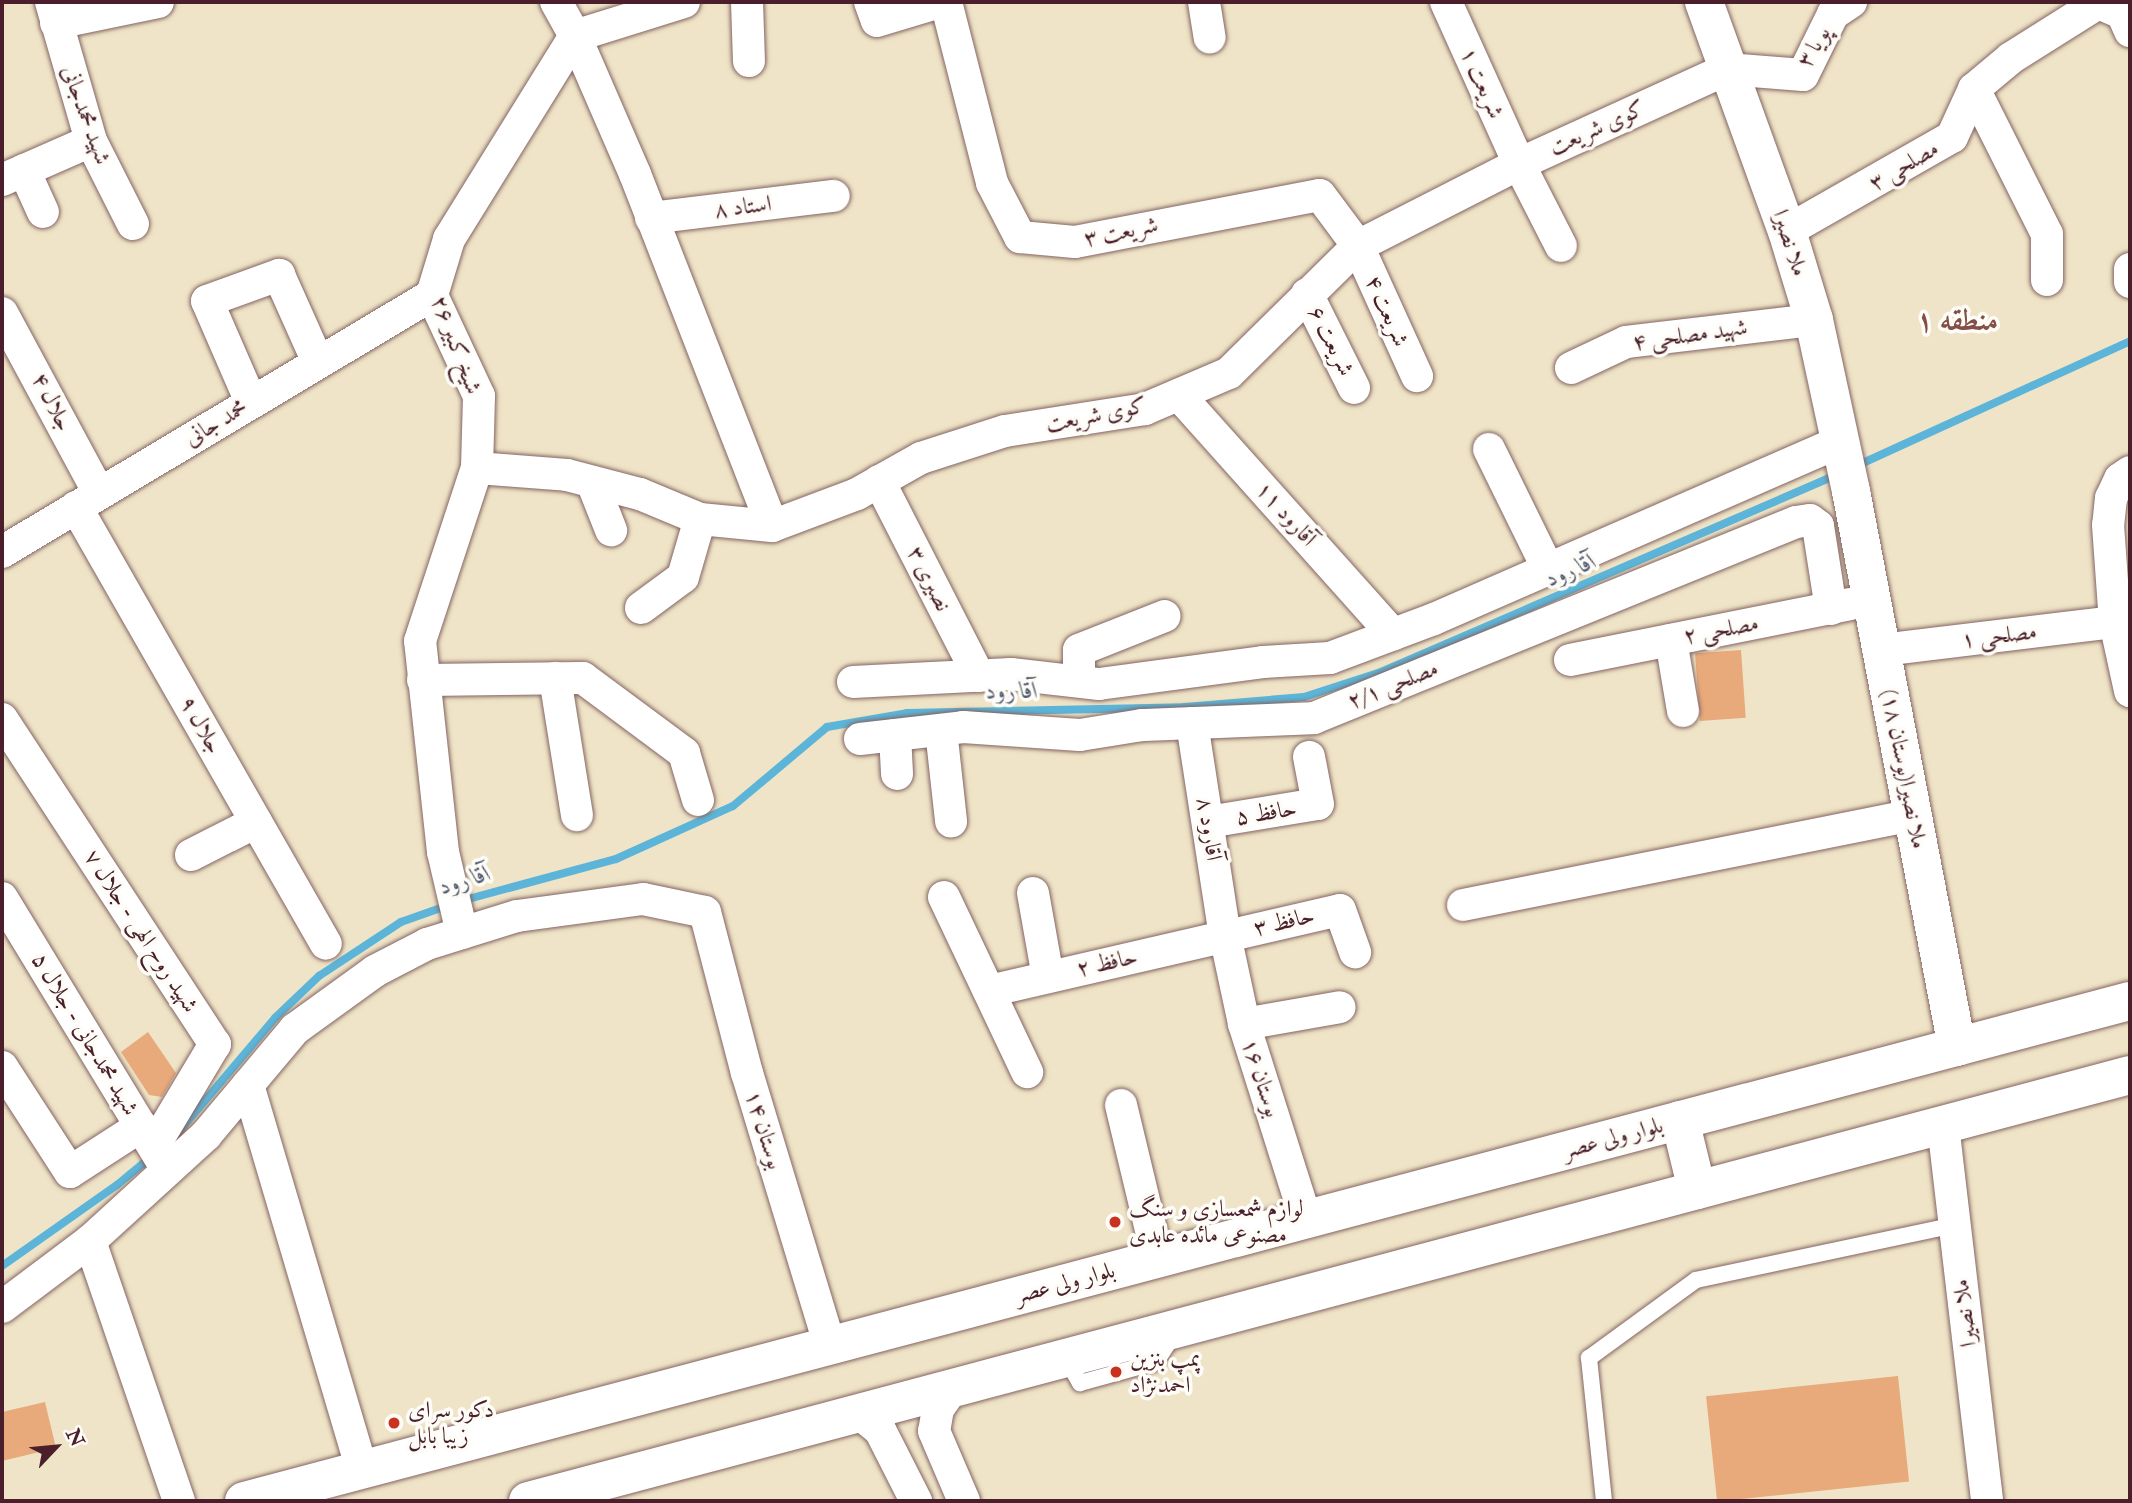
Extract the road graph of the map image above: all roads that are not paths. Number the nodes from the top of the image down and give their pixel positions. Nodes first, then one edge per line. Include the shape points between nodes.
1 (158, 2) edge
2 (556, 2) edge
3 (684, 2) edge
4 (747, 2) edge
5 (870, 2) edge
6 (940, 2) edge
7 (946, 2) edge
8 (1204, 2) edge
9 (1446, 2) edge
10 (1704, 2) edge
11 (1851, 2) edge
12 (2098, 2) edge
13 (53, 12) edge
14 (2130, 31) edge
15 (575, 36) junction
16 (1210, 38) dead end
17 (749, 61) dead end
18 (1727, 69) junction
19 (1974, 89) junction
20 (91, 141) junction
21 (1518, 164) junction
22 (13, 175) edge
23 (834, 196) dead end
24 (43, 212) dead end
25 (651, 218) junction
26 (133, 224) dead end
27 (1787, 231) junction
28 (1358, 246) junction
29 (1561, 246) dead end
30 (2130, 269) edge
31 (2047, 280) dead end
32 (2130, 282) edge
33 (1307, 294) junction
34 (432, 295) junction
35 (2, 313) edge
36 (1814, 320) junction
37 (318, 362) junction
38 (1571, 368) dead end
39 (1417, 376) dead end
40 (1354, 388) dead end
41 (1179, 395) junction
42 (251, 402) junction
43 (1489, 449) dead end
44 (1845, 464) junction
45 (477, 468) junction
46 (2125, 475) edge
47 (879, 481) junction
48 (592, 482) junction
49 (87, 500) junction
50 (700, 519) junction
51 (772, 526) junction
52 (611, 530) dead end
53 (2, 552) edge
54 (1548, 569) junction
55 (1872, 599) junction
56 (641, 608) dead end
57 (1831, 609) junction
58 (1166, 616) dead end
59 (2115, 622) junction
60 (1393, 634) junction
61 (1671, 640) junction
62 (1882, 650) junction
63 (1570, 660) dead end
64 (979, 676) junction
65 (555, 678) junction
66 (2129, 678) edge
67 (423, 680) junction
68 (1079, 681) junction
69 (853, 682) dead end
70 (1684, 711) dead end
71 (2, 719) edge
72 (1192, 723) junction
73 (941, 730) junction
74 (895, 735) junction
75 (860, 739) dead end
76 (1309, 757) dead end
77 (897, 774) dead end
78 (698, 800) dead end
79 (576, 816) dead end
80 (1913, 816) junction
81 (951, 821) dead end
82 (256, 822) junction
83 (1208, 822) junction
84 (191, 855) dead end
85 (1033, 893) dead end
86 (944, 897) dead end
87 (2, 898) edge
88 (1462, 905) dead end
89 (462, 933) junction
90 (1225, 935) junction
91 (326, 944) dead end
92 (1355, 952) dead end
93 (1048, 977) junction
94 (989, 991) junction
95 (2130, 1000) edge
96 (1340, 1007) dead end
97 (1244, 1024) junction
98 (1957, 1047) junction
99 (2, 1067) edge
100 (1027, 1072) dead end
101 (2130, 1075) edge
102 (248, 1085) junction
103 (1121, 1105) dead end
104 (1680, 1120) junction
105 (1943, 1125) junction
106 (154, 1147) junction
107 (1697, 1190) junction
108 (1306, 1220) junction
109 (1955, 1225) junction
110 (90, 1241) junction
111 (1158, 1259) junction
112 (2, 1307) edge
113 (830, 1346) junction
114 (952, 1388) junction
115 (859, 1413) junction
116 (362, 1470) junction
117 (179, 1501) edge
118 (244, 1501) edge
119 (528, 1501) edge
120 (916, 1501) edge
121 (964, 1501) edge
122 (1604, 1501) edge
123 (1987, 1501) edge

1 - 13 street
2 - 15 street
3 - 15 street
4 - 17 street
5 - 6 street via 877,21
7 - 28 street, شریعت ۳ via 992,183 1020,237 1074,242 1320,195
8 - 16 street
9 - 21 street, شریعت ۱
10 - 18 main road, ملا نصیرا
11 - 18 street, پویا ۳ via 1833,14 1803,75
12 - 14 street via 2122,13
12 - 19 street, مصلحی ۳ via 2011,58
13 - 20 street, شهید محمدجانی
15 - 25 street
15 - 34 street, شیخ کبیر ۲۶ via 449,239
18 - 21 street, کوی شریعت
18 - 27 main road, ملا نصیرا
19 - 27 street, مصلحی ۳ via 1952,137
19 - 31 street via 2047,234
20 - 22 street
20 - 26 street, شهید محمدجانی
21 - 28 street, کوی شریعت
21 - 29 street, شریعت ۱
22 - 24 street
23 - 25 street, استاد ۸
25 - 51 street
27 - 36 main road, ملا نصیرا
28 - 33 street, کوی شریعت
28 - 39 street, شریعت ۴
30 - 32 street
33 - 40 street, شریعت ۶
33 - 41 street, کوی شریعت via 1229,373
34 - 37 street, محمد جانی
34 - 45 street, شیخ کبیر ۲۶ via 479,396
35 - 49 street, جلال ۴
36 - 38 street, شهید مصلحی ۴ via 1626,342
36 - 44 main road, ملا نصیرا
37 - 42 street, محمد جانی
37 - 42 street via 279,275 207,301
41 - 47 street, کوی شریعت via 1144,409 1005,431 921,458
41 - 60 street, آقارود ۱۱
42 - 49 street, محمد جانی
43 - 54 street
44 - 54 street
44 - 55 main road, ملا نصیرا(بوستان ۱۸)
45 - 48 street, کوی شریعت
45 - 67 street, شیخ کبیر ۲۶ via 420,641
46 - 59 street via 2111,498 2108,525
47 - 51 street, کوی شریعت
47 - 64 street, نصیری ۳
48 - 50 street, کوی شریعت via 640,494
48 - 52 street
49 - 53 street, محمد جانی
49 - 82 street, جلال ۹
50 - 51 street, کوی شریعت
50 - 56 street via 683,577
54 - 60 street
55 - 57 street, مصلحی ۲
55 - 62 main road, ملا نصیرا(بوستان ۱۸)
57 - 61 street, مصلحی ۲
57 - 72 street, مصلحی ۲/۱ via 1818,526 1810,520 1796,522 1314,718
58 - 68 street via 1079,650
59 - 62 street, مصلحی ۱
59 - 66 street
60 - 68 street via 1330,658 1098,684
61 - 63 street, مصلحی ۲
61 - 70 street
62 - 80 main road, ملا نصیرا(بوستان ۱۸)
64 - 68 street via 1011,674
64 - 69 street
65 - 67 street
65 - 78 street via 583,678 684,753
65 - 79 street
67 - 89 street, شیخ کبیر ۲۶ via 443,852
71 - 106 street, شهید روح الهی - جلال ۷ via 215,1044
72 - 73 street, مصلحی ۲/۱ via 1080,735
72 - 83 street, آقارود ۸
73 - 74 street, مصلحی ۲/۱
73 - 81 street
74 - 75 street, مصلحی ۲/۱
74 - 77 street
76 - 83 street, حافظ ۵ via 1318,804
80 - 88 street
80 - 98 main road, ملا نصیرا(بوستان ۱۸)
82 - 84 street
82 - 91 street, جلال ۹
83 - 90 street, آقارود ۸
85 - 93 street
86 - 94 street
87 - 106 street, شهید محمدجانی - جلال ۵
89 - 102 street via 427,944 374,971 295,1029
89 - 113 street, بوستان ۱۴ via 517,916 643,898 705,912 747,1073
90 - 92 street, حافظ ۳ via 1340,910
90 - 93 street, حافظ ۲
90 - 97 street, بوستان ۱۶
93 - 94 street, حافظ ۲
94 - 100 street
95 - 98 main road, بلوار ولی عصر
96 - 97 street
97 - 108 street, بوستان ۱۶
98 - 104 main road, بلوار ولی عصر
99 - 106 street via 70,1172
101 - 105 main road
102 - 106 street
102 - 116 street
103 - 111 street
104 - 107 main road
104 - 108 main road, بلوار ولی عصر
105 - 107 main road
105 - 109 street, ملا نصیرا
106 - 110 street
107 - 114 main road
108 - 111 main road, بلوار ولی عصر
109 - 122 lane via 1696,1280 1589,1358
109 - 123 street, ملا نصیرا
110 - 112 street
110 - 117 street
111 - 113 main road, بلوار ولی عصر
113 - 116 main road, بلوار ولی عصر
114 - 115 main road
114 - 121 street via 938,1409 934,1431
115 - 119 main road
115 - 120 street via 880,1430
116 - 118 main road, بلوار ولی عصر

